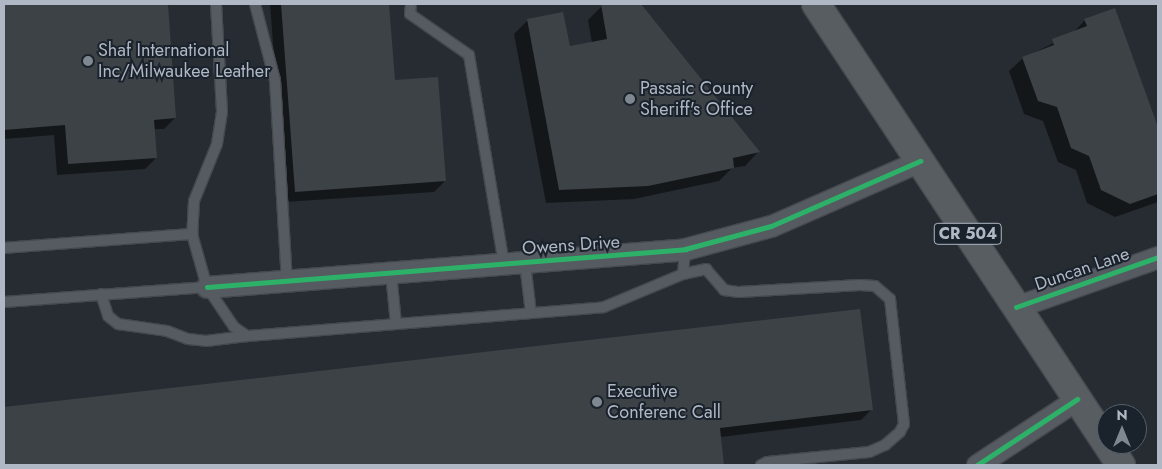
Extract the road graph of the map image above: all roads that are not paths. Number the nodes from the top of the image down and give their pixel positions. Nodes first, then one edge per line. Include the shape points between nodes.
1 (216, 4) edge
2 (256, 4) edge
3 (411, 4) edge
4 (816, 4) edge
5 (920, 161) junction
6 (192, 234) junction
7 (4, 248) edge
8 (685, 249) junction
9 (1158, 257) edge
10 (515, 263) junction
11 (391, 273) junction
12 (683, 274) junction
13 (287, 281) junction
14 (207, 287) junction
15 (101, 294) junction
16 (4, 302) edge
17 (1016, 307) junction
18 (532, 313) junction
19 (396, 324) junction
20 (247, 336) junction
21 (1077, 399) junction
22 (760, 465) edge
23 (976, 465) edge
24 (1120, 465) edge

1 - 6 lane via 222,112 217,144 194,201
2 - 13 lane via 275,80
3 - 10 lane via 410,14 469,55
4 - 5 main road, CR 504
5 - 8 street, Owens Drive via 771,226
5 - 17 main road, CR 504
6 - 7 lane
6 - 14 lane
8 - 10 street, Owens Drive
8 - 12 lane
9 - 17 street, Duncan Lane
10 - 11 street, Owens Drive
10 - 18 lane
11 - 13 street, Owens Drive
11 - 19 lane
12 - 18 lane via 604,307
12 - 22 lane via 706,269 724,290 738,292 860,285 875,286 890,299 904,424 900,432 885,445 869,452
13 - 14 street, Owens Drive
14 - 15 lane
14 - 20 lane via 234,328
15 - 16 lane
15 - 20 lane via 108,316 118,324 206,341
17 - 21 main road, CR 504
18 - 19 lane
19 - 20 lane
21 - 23 street
21 - 24 main road, CR 504

